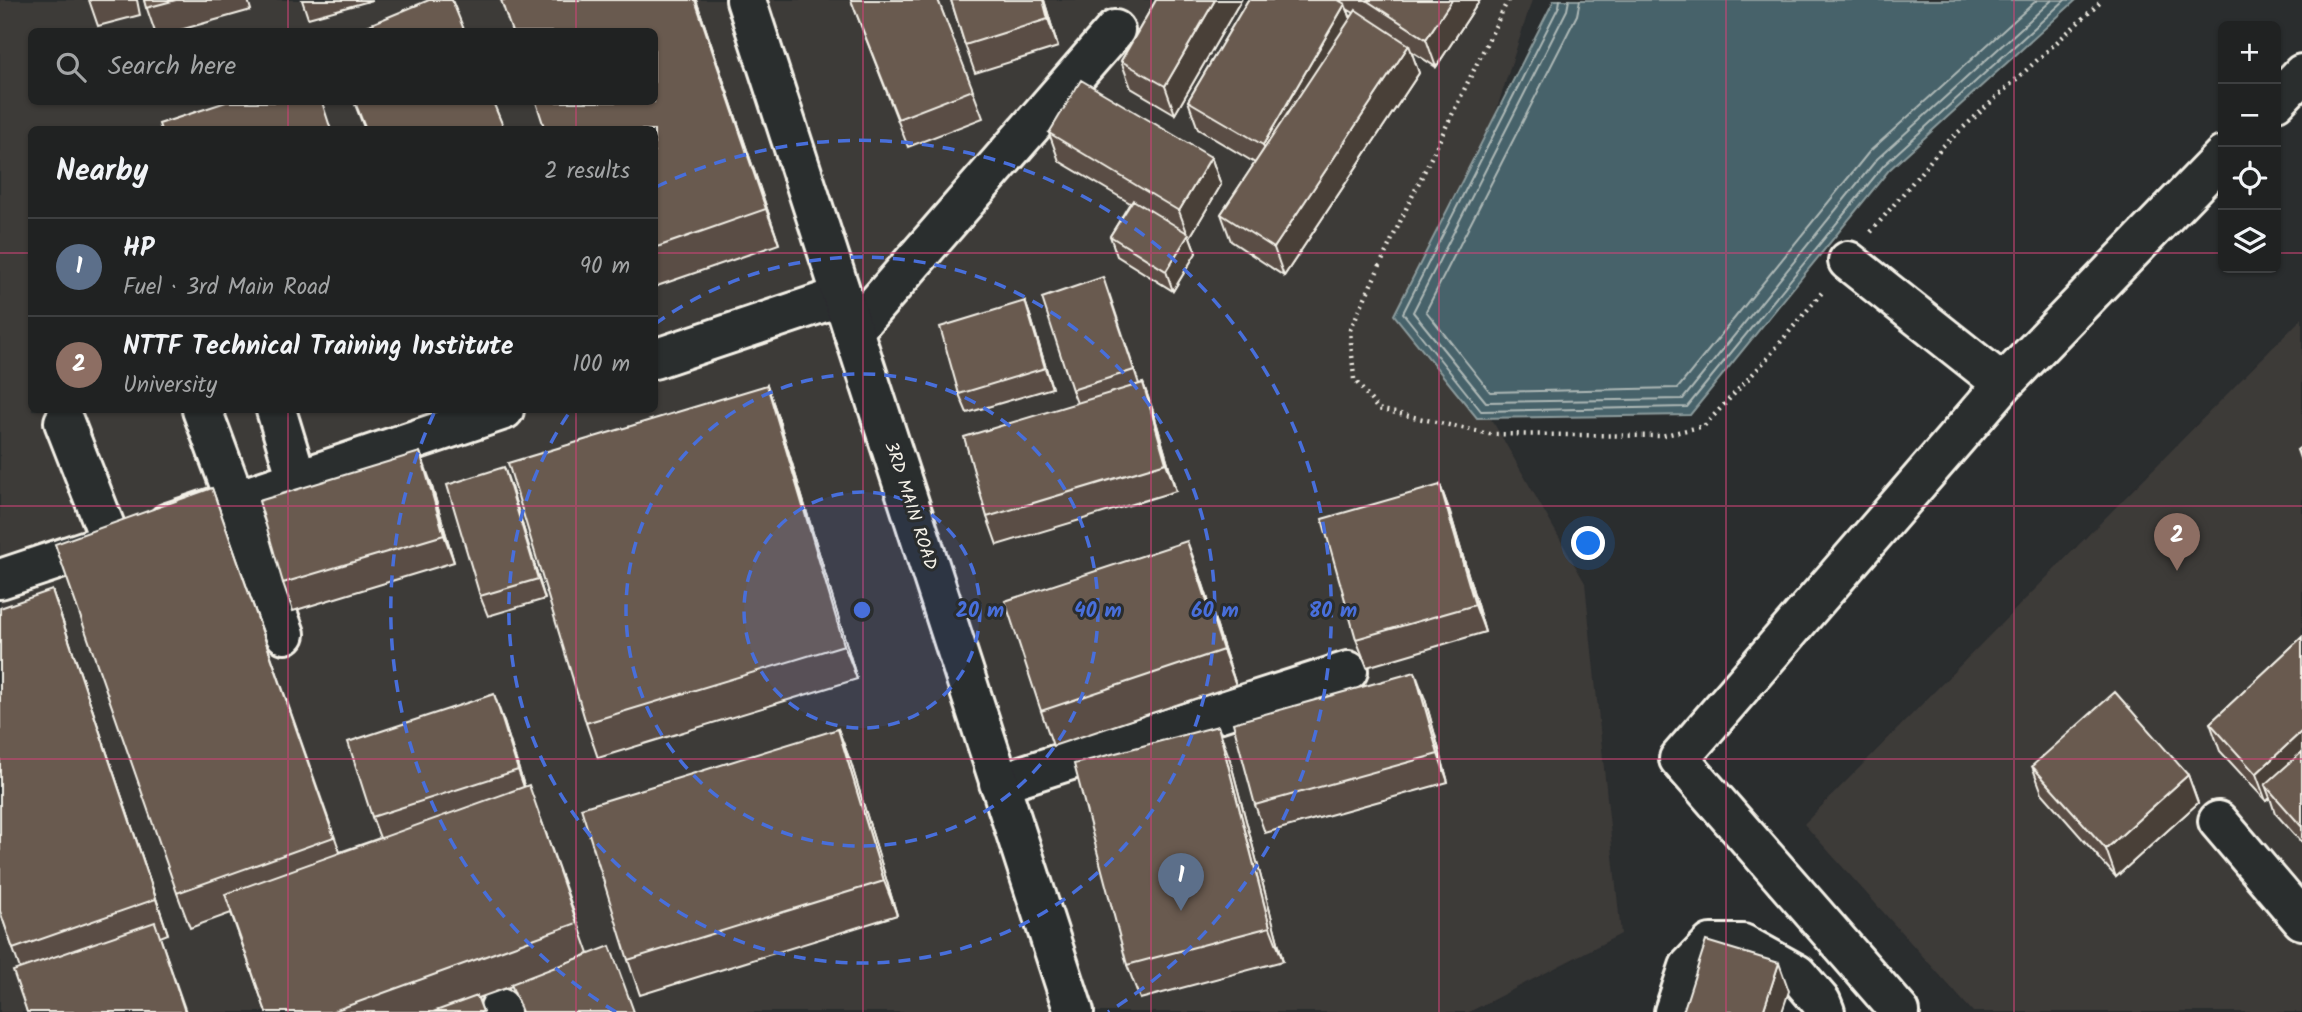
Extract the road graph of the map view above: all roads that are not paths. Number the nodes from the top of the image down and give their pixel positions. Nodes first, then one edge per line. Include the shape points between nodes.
1 (746, 0) edge
2 (1115, 30) dead end
3 (2302, 74) edge
4 (2281, 97) edge
5 (2218, 161) edge
6 (1848, 261) road end
7 (847, 314) junction
8 (658, 358) edge
9 (2003, 384) junction
10 (203, 413) edge
11 (277, 413) edge
12 (486, 413) edge
13 (435, 421) edge
14 (64, 422) dead end
15 (297, 479) junction
16 (237, 500) junction
17 (111, 542) junction
18 (0, 579) edge
19 (285, 634) dead end
20 (1348, 671) dead end
21 (999, 783) junction
22 (2218, 821) dead end
23 (2302, 920) edge
24 (1069, 1011) edge
25 (1674, 1012) edge
26 (1825, 1012) edge
27 (1900, 1012) edge

1 - 7 street, 3RD MAIN ROAD
2 - 7 street
3 - 4 street
5 - 9 street
6 - 9 street
7 - 8 street
7 - 21 street, 3RD MAIN ROAD
9 - 27 street via 1679,759
10 - 16 street
11 - 15 street
12 - 13 street
13 - 15 street
14 - 17 street
15 - 16 street
16 - 17 street
16 - 19 street
17 - 18 street
20 - 21 street
21 - 24 street, 3RD MAIN ROAD
22 - 23 street
25 - 26 street via 1689,967 1711,944 1743,944 1797,974

